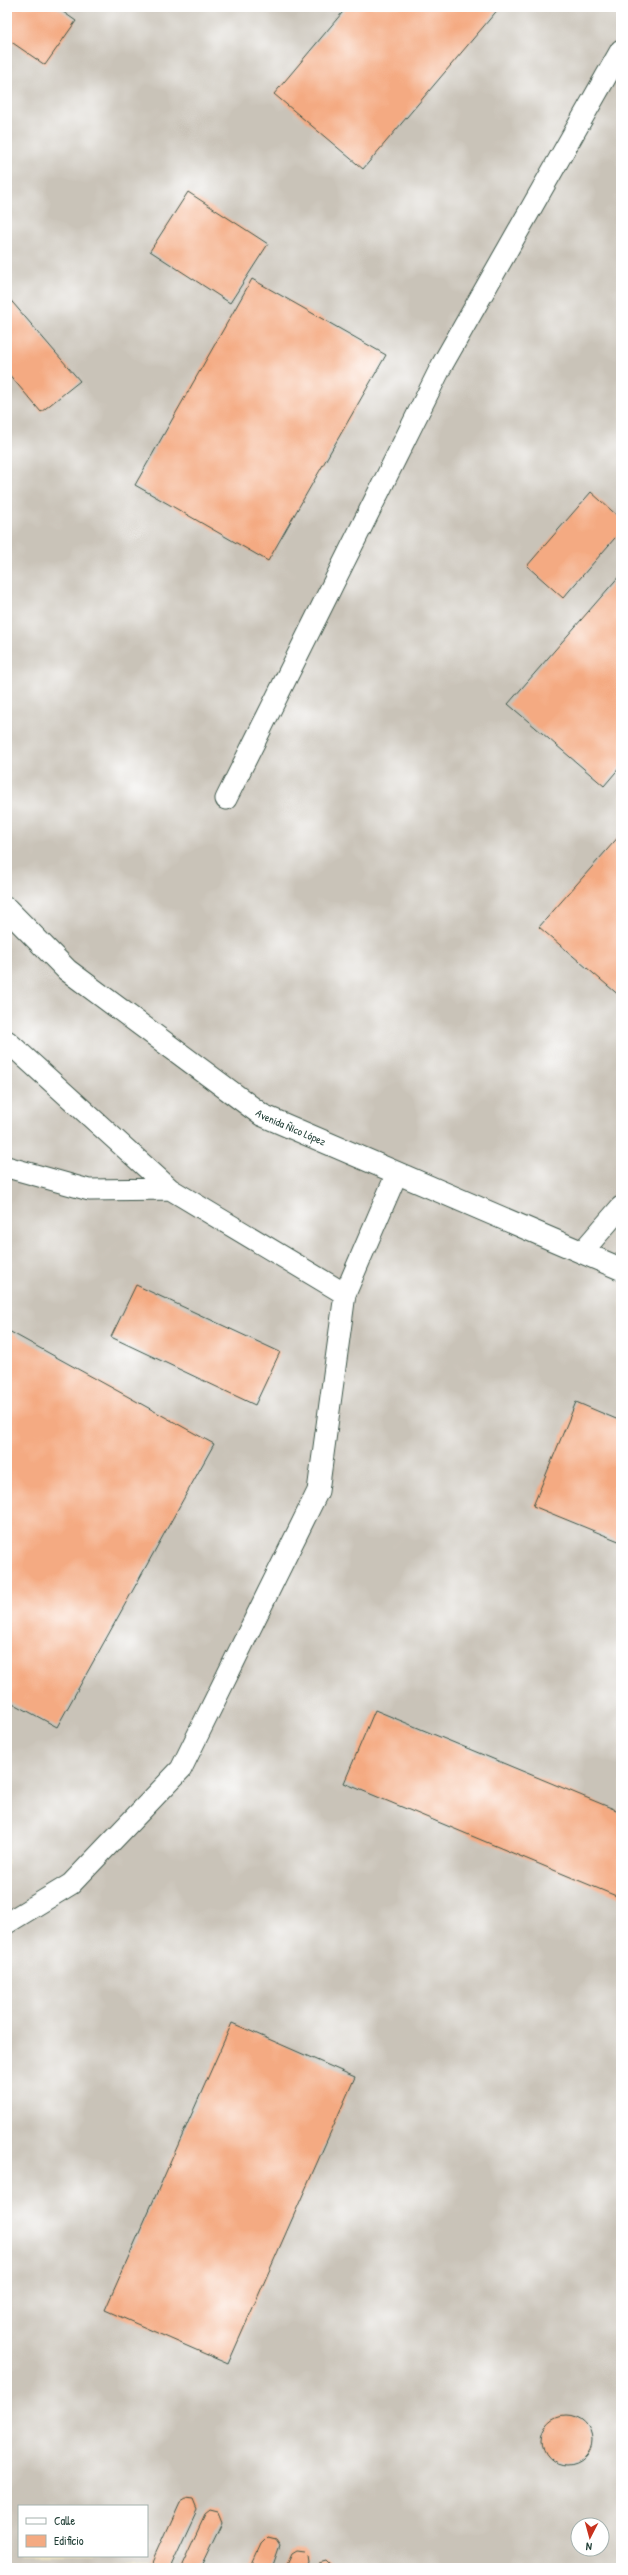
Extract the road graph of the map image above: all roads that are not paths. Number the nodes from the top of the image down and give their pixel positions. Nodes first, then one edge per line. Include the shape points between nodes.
1 (621, 50) edge
2 (226, 799) dead end
3 (7, 909) edge
4 (7, 1041) edge
5 (7, 1167) edge
6 (397, 1173) junction
7 (170, 1189) junction
8 (621, 1207) edge
9 (582, 1252) junction
10 (621, 1269) edge
11 (345, 1294) junction
12 (7, 1923) edge

1 - 2 lane via 442,365
3 - 6 street, Avenida Ñico López via 67,970 262,1115
4 - 7 lane
5 - 7 lane via 89,1190
6 - 9 street, Avenida Ñico López
6 - 11 lane
7 - 11 lane
8 - 9 lane
9 - 10 street, Avenida Ñico López
11 - 12 lane via 318,1491 181,1769 71,1884

